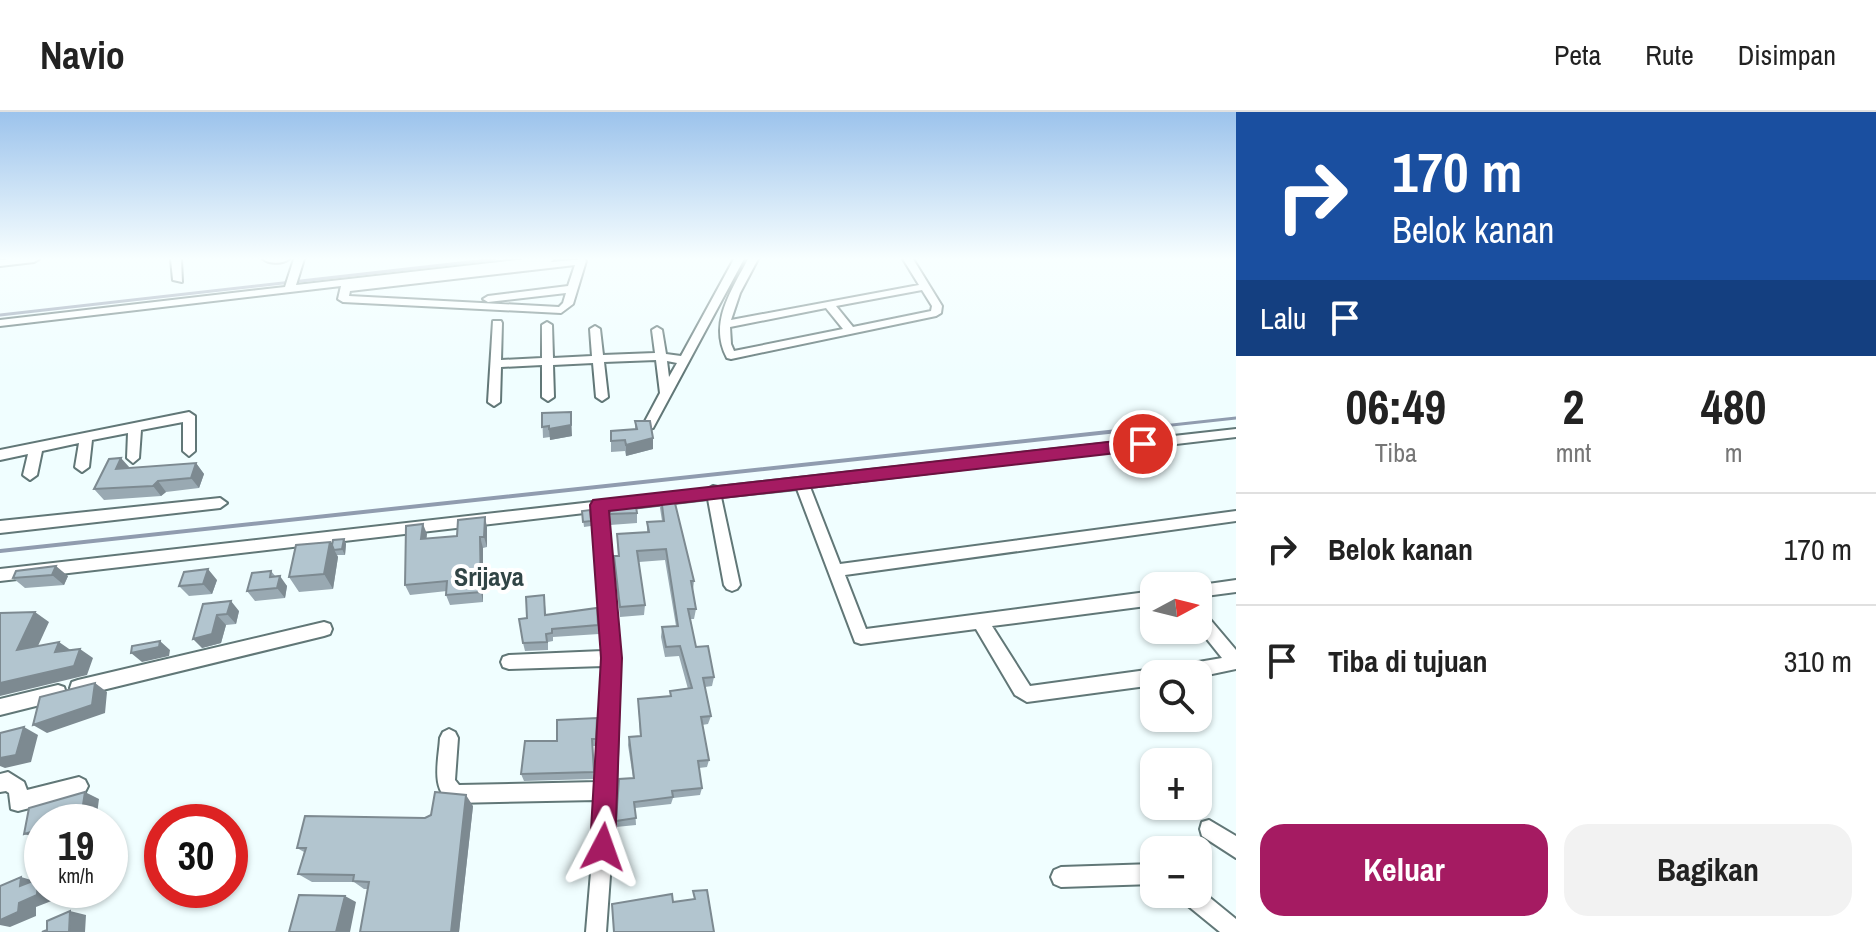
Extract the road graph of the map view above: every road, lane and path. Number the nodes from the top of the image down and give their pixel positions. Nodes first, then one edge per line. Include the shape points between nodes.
1 (179, 297) edge
2 (342, 297) edge
3 (451, 297) edge
4 (501, 297) edge
5 (570, 297) edge
6 (718, 297) edge
7 (734, 297) edge
8 (873, 297) edge
9 (931, 297) edge
10 (451, 303) junction
11 (830, 306) junction
12 (0, 323) edge
13 (497, 323) dead end
14 (726, 324) junction
15 (547, 325) dead end
16 (595, 329) dead end
17 (657, 330) dead end
18 (851, 331) junction
19 (659, 356) junction
20 (597, 359) junction
21 (684, 360) junction
22 (547, 362) junction
23 (495, 364) junction
24 (666, 393) junction
25 (548, 397) dead end
26 (602, 397) dead end
27 (494, 402) dead end
28 (649, 425) edge
29 (135, 428) junction
30 (1236, 433) edge
31 (86, 438) junction
32 (36, 448) junction
33 (189, 451) dead end
34 (0, 455) edge
35 (133, 458) dead end
36 (82, 467) dead end
37 (30, 475) dead end
38 (801, 482) junction
39 (713, 491) junction
40 (220, 503) dead end
41 (599, 505) junction
42 (1236, 516) edge
43 (0, 527) edge
44 (838, 570) junction
45 (0, 575) edge
46 (732, 585) dead end
47 (1236, 586) edge
48 (1212, 589) edge
49 (1140, 600) edge
50 (981, 622) junction
51 (324, 629) dead end
52 (1212, 633) edge
53 (612, 658) junction
54 (509, 662) dead end
55 (1212, 667) edge
56 (1140, 679) edge
57 (0, 707) edge
58 (449, 738) dead end
59 (0, 783) edge
60 (79, 786) dead end
61 (607, 791) junction
62 (1209, 829) dead end
63 (1236, 848) edge
64 (1140, 874) edge
65 (1061, 877) dead end
66 (1206, 908) edge
67 (596, 932) edge
68 (1236, 932) edge

1 - 12 street
2 - 10 street
3 - 10 street
4 - 10 street
5 - 10 street via 561,310
6 - 21 street
7 - 14 street
8 - 11 street
9 - 18 street via 936,313
11 - 14 street
11 - 18 street
13 - 23 street
14 - 18 street via 731,355
15 - 22 street
16 - 20 street
17 - 19 street
19 - 20 street
19 - 21 street
19 - 24 street
20 - 22 street
20 - 26 street
21 - 24 street
22 - 23 street
22 - 25 street
23 - 27 street
24 - 28 street
29 - 31 street
29 - 33 street via 192,416
29 - 35 street
30 - 38 street
31 - 32 street
31 - 36 street
32 - 34 street
32 - 37 street
38 - 39 street
38 - 44 street
39 - 41 street
39 - 46 street
40 - 43 street
41 - 45 street
41 - 53 street
42 - 44 street
44 - 50 street via 861,637
47 - 48 street
49 - 50 street
50 - 56 street via 1027,694
51 - 57 street
52 - 55 street via 1233,663
53 - 54 street
53 - 61 street
58 - 61 street via 446,782 454,794
59 - 60 street via 8,781 18,788 18,802
61 - 67 street
62 - 63 street
64 - 65 street
66 - 68 street

